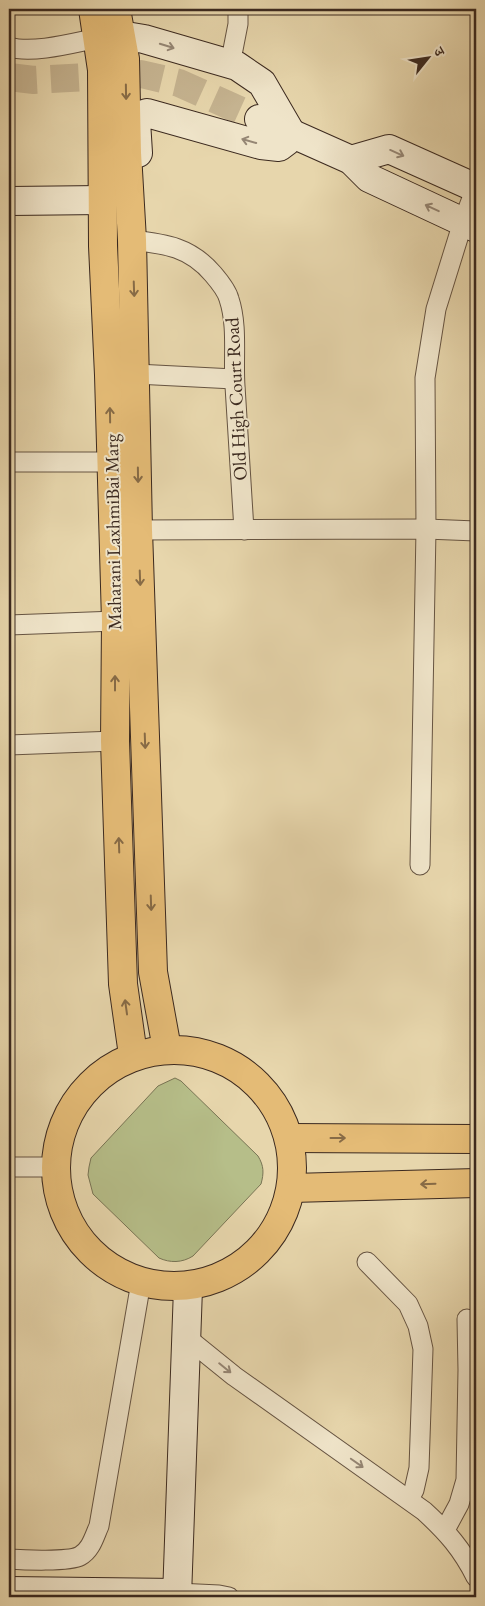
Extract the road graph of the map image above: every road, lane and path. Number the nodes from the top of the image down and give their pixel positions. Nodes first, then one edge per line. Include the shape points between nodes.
1 (93, 9) edge
2 (116, 9) edge
3 (238, 9) edge
4 (109, 37) junction
5 (9, 47) edge
6 (230, 65) junction
7 (259, 119) tunnel mouth
8 (291, 133) junction
9 (351, 160) junction
10 (476, 188) edge
11 (103, 200) junction
12 (9, 201) edge
13 (131, 208) junction
14 (470, 225) edge
15 (132, 240) junction
16 (136, 374) junction
17 (234, 379) junction
18 (9, 462) edge
19 (111, 462) junction
20 (426, 529) junction
21 (138, 530) junction
22 (244, 530) junction
23 (476, 530) edge
24 (116, 621) junction
25 (9, 625) edge
26 (115, 741) junction
27 (9, 745) edge
28 (420, 865) dead end
29 (167, 1049) junction
30 (133, 1055) junction
31 (289, 1138) junction
32 (476, 1139) edge
33 (55, 1166) junction
34 (9, 1168) edge
35 (476, 1183) edge
36 (292, 1188) junction
37 (367, 1262) dead end
38 (141, 1282) junction
39 (188, 1288) junction
40 (467, 1319) dead end
41 (187, 1338) junction
42 (409, 1499) junction
43 (445, 1530) junction
44 (9, 1559) edge
45 (476, 1577) edge
46 (9, 1591) edge
47 (177, 1595) edge
48 (228, 1597) edge

1 - 4 main road, Maharani LaxhmiBai Marg
2 - 4 main road
3 - 6 street
4 - 5 street via 46,48
4 -> 6 main road via 144,39
4 - 11 main road, Maharani LaxhmiBai Marg via 102,70
4 -> 13 main road via 125,59
6 - 8 main road via 237,66 262,83
7 - 8 main road
8 - 9 main road
8 -> 13 main road via 279,147 261,145 165,117 141,115 136,121 138,192
9 -> 10 main road via 389,149
14 -> 9 main road via 369,178
10 - 14 street
11 - 12 main road
19 -> 11 main road, Maharani LaxhmiBai Marg
13 - 15 main road
14 - 20 street via 436,309 425,378
15 -> 16 main road
15 - 17 street, Old High Court Road via 166,244 186,251 204,263 218,280 229,299 233,320
16 - 17 street
16 -> 21 main road
17 - 22 street, Old High Court Road
18 - 19 street
19 - 24 main road, Maharani LaxhmiBai Marg
20 - 22 street
20 - 23 street
20 - 28 street
21 - 22 street
21 -> 29 main road via 153,972
24 - 25 street
26 -> 24 main road, Maharani LaxhmiBai Marg
26 - 27 street
30 -> 26 main road, Maharani LaxhmiBai Marg via 123,984
29 - 30 main road
29 - 31 main road via 200,1051 230,1063 257,1082 277,1108
30 - 33 main road via 102,1073 77,1099 61,1131
31 -> 32 main road
31 - 36 main road
33 - 34 street
33 - 38 main road via 61,1204 79,1239 106,1266
35 -> 36 main road
36 - 39 main road via 278,1226 253,1258 218,1279
37 - 42 street via 408,1304 418,1326 423,1350 419,1468
38 - 39 main road
38 - 44 street via 99,1526 91,1545 79,1557
39 - 41 main road
40 - 43 street via 466,1480 459,1504
41 -> 42 street via 234,1376
41 - 47 main road
42 - 43 street
43 - 45 street
46 - 47 main road
47 - 48 street

